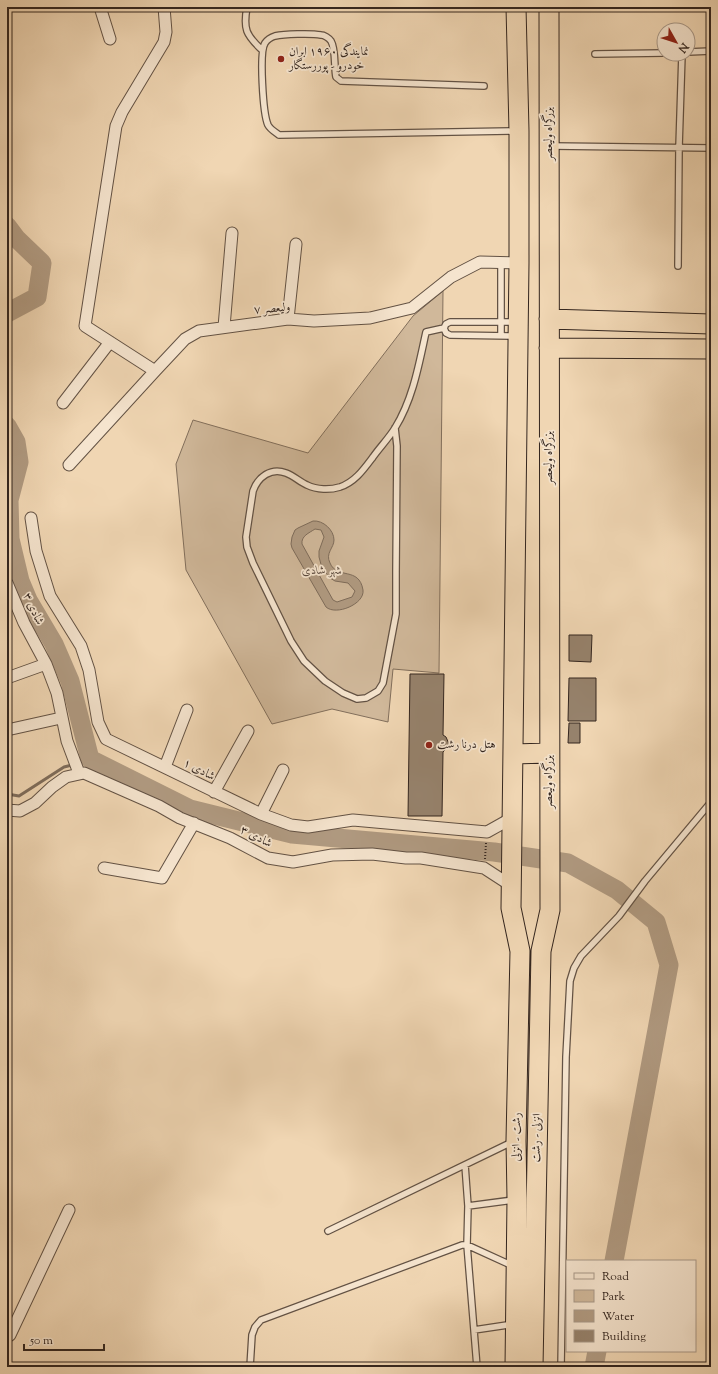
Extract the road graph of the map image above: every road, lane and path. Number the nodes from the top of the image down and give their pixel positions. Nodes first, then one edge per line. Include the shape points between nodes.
1 (100, 7) edge
2 (164, 7) edge
3 (247, 7) edge
4 (516, 7) edge
5 (549, 7) edge
6 (110, 39) dead end
7 (262, 50) junction
8 (711, 51) edge
9 (696, 52) edge
10 (656, 53) edge
11 (595, 54) dead end
12 (682, 62) edge
13 (484, 86) dead end
14 (519, 131) junction
15 (549, 146) junction
16 (679, 147) junction
17 (711, 148) edge
18 (232, 233) dead end
19 (296, 244) dead end
20 (510, 263) junction
21 (678, 266) dead end
22 (288, 319) junction
23 (549, 319) junction
24 (706, 324) edge
25 (224, 327) junction
26 (444, 328) junction
27 (509, 329) junction
28 (110, 342) junction
29 (549, 348) junction
30 (707, 349) edge
31 (155, 371) junction
32 (63, 403) dead end
33 (395, 428) junction
34 (69, 465) dead end
35 (31, 518) dead end
36 (7, 583) edge
37 (46, 664) junction
38 (7, 678) edge
39 (187, 710) dead end
40 (61, 718) junction
41 (7, 730) edge
42 (248, 732) dead end
43 (550, 753) junction
44 (513, 754) junction
45 (165, 767) junction
46 (283, 770) dead end
47 (79, 773) junction
48 (214, 792) junction
49 (711, 802) edge
50 (7, 810) edge
51 (261, 814) junction
52 (512, 822) junction
53 (194, 823) junction
54 (487, 832) junction
55 (104, 868) dead end
56 (484, 868) junction
57 (512, 881) junction
58 (550, 910) joint
59 (516, 1140) junction
60 (465, 1165) junction
61 (517, 1199) junction
62 (468, 1206) junction
63 (70, 1210) dead end
64 (328, 1231) dead end
65 (467, 1245) junction
66 (516, 1267) junction
67 (516, 1323) junction
68 (474, 1330) junction
69 (7, 1337) edge
70 (250, 1367) edge
71 (478, 1367) edge
72 (515, 1367) edge
73 (533, 1367) edge
74 (561, 1367) edge

1 - 6 street
2 - 28 street via 164,42 116,126 85,326
3 - 7 lane via 247,35
4 - 14 highway
5 - 15 highway, بزرگراه ولیعصر
7 - 13 lane via 265,42 273,36 322,35 330,40 333,46 336,77 341,81
7 - 14 lane via 266,116 268,125 279,135
8 - 9 lane
10 - 11 lane
12 - 16 lane
14 - 20 highway
15 - 16 lane
15 - 23 highway, بزرگراه ولیعصر
16 - 17 lane
16 - 21 lane
18 - 25 street
19 - 22 street
20 - 22 street, ولیعصر ۷ via 480,262 451,277 412,308 370,318 314,321
20 - 27 highway
22 - 25 street, ولیعصر ۷
23 - 24 highway
23 - 29 highway, بزرگراه ولیعصر
24 - 30 highway
25 - 31 street, ولیعصر ۷ via 199,331 185,339
26 - 27 lane via 450,322
26 - 27 lane via 450,335
26 - 33 lane via 426,332 406,405
27 - 44 highway
28 - 31 street
28 - 32 street
29 - 30 highway
29 - 43 highway, بزرگراه ولیعصر
31 - 34 street, ولیعصر ۷
33 - 33 lane via 358,476 340,487 316,488 281,471 263,476 253,490 246,537 253,563 297,652 325,681 357,699 375,694 383,683 396,614
35 - 45 street, شادی ۱ via 36,551 50,596 81,646 89,670 98,722 106,739
36 - 37 street, شادی ۳ via 24,623
37 - 38 street
37 - 40 street, شادی ۳ via 57,693
39 - 45 street
40 - 41 street
40 - 47 street, شادی ۳
42 - 48 street
43 - 44 highway
43 - 58 highway, بزرگراه ولیعصر
44 - 52 highway
45 - 48 street, شادی ۱
46 - 51 street
47 - 50 street via 66,777 35,803 20,810
47 - 53 street, شادی ۳
48 - 51 street, شادی ۱
49 - 74 lane via 619,916 581,956 570,981 566,1057
51 - 54 street, شادی ۱ via 291,825 308,827 353,820
52 - 54 street
52 - 57 highway
53 - 55 street via 162,878
53 - 56 street, شادی ۳ via 268,858 293,862 332,855 372,854 421,858
54 - 56 path
56 - 57 street, شادی ۳ via 504,881
57 - 59 highway, رشت - انزلی via 511,908 520,950
58 - 73 highway, انزلی - رشت via 541,951
59 - 60 lane
59 - 61 highway, رشت - انزلی
60 - 62 lane
60 - 64 lane
61 - 62 lane
61 - 66 highway, رشت - انزلی
62 - 65 lane
63 - 69 street
65 - 66 lane
65 - 68 lane
65 - 70 lane via 261,1320 252,1335
66 - 67 highway, رشت - انزلی
67 - 68 lane
67 - 72 highway, رشت - انزلی
68 - 71 lane

